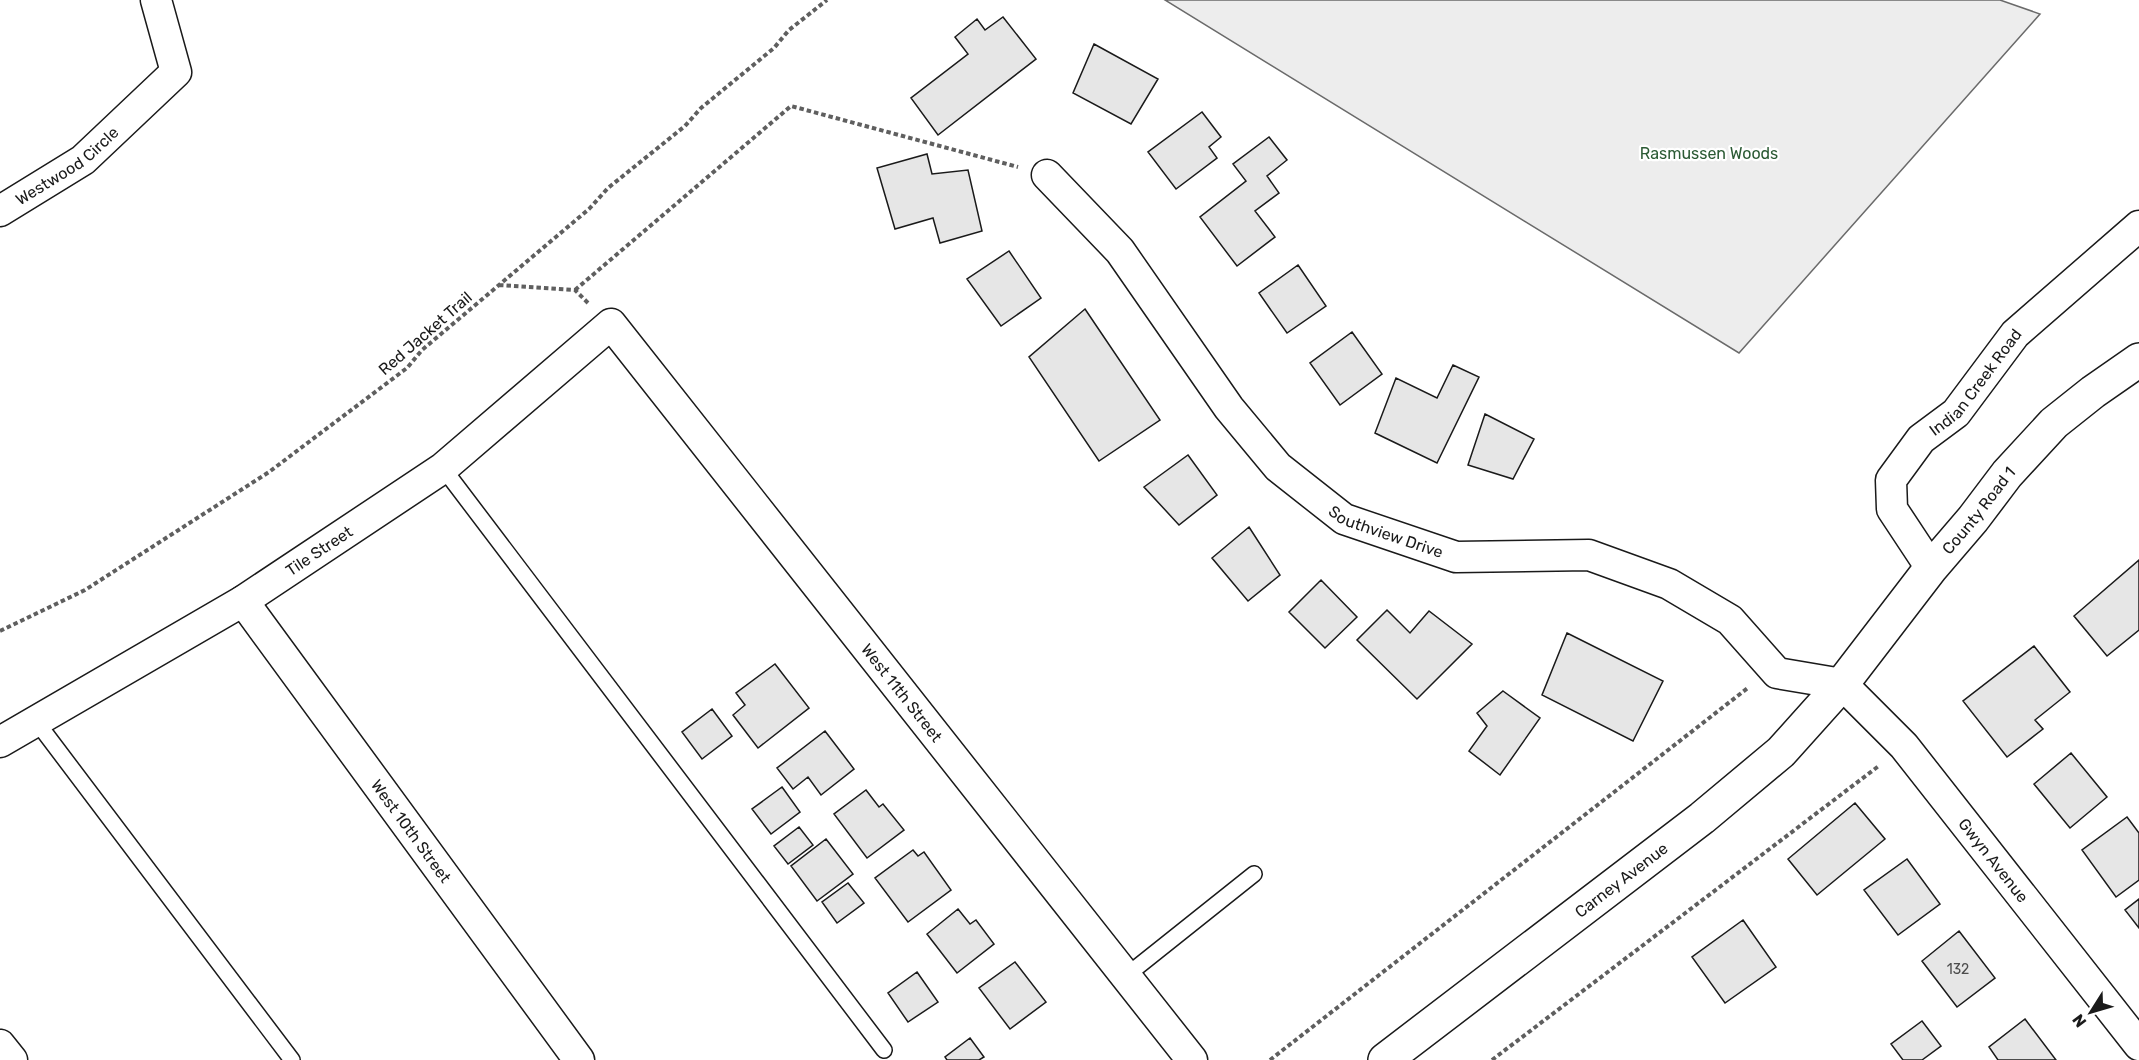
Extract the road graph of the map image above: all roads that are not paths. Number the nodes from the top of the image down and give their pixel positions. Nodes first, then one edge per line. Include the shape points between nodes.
1 (156, 0) edge
2 (1047, 175) road end
3 (0, 211) edge
4 (2139, 226) edge
5 (611, 324) joint
6 (2139, 360) edge
7 (443, 468) junction
8 (1931, 568) junction
9 (243, 601) junction
10 (1842, 684) junction
11 (36, 721) junction
12 (0, 741) edge
13 (1254, 874) dead end
14 (1126, 976) junction
15 (0, 1045) edge
16 (2139, 1045) edge
17 (884, 1050) dead end
18 (12, 1060) edge
19 (292, 1060) edge
20 (579, 1060) edge
21 (1192, 1060) edge
22 (1385, 1060) edge

1 - 3 street, Westwood Circle via 176,72 83,160
2 - 10 street, Southview Drive via 1120,251 1229,408 1278,467 1344,519 1456,557 1589,555 1669,584 1730,620 1777,673
4 - 8 street, Indian Creek Road via 2015,334 1956,413 1921,440 1892,480 1892,509
5 - 7 street, Tile Street
5 - 14 street, West 11th Street
6 - 8 main road, County Road 1 via 2054,423
7 - 9 street, Tile Street
7 - 17 lane
8 - 10 main road, County Road 1
9 - 11 street, Tile Street
9 - 20 street, West 10th Street
10 - 16 street, Gwyn Avenue via 1904,746
10 - 22 main road, Carney Avenue via 1781,752 1702,818
11 - 12 street, Tile Street
11 - 19 lane
13 - 14 lane
14 - 21 street, West 11th Street
15 - 18 street

